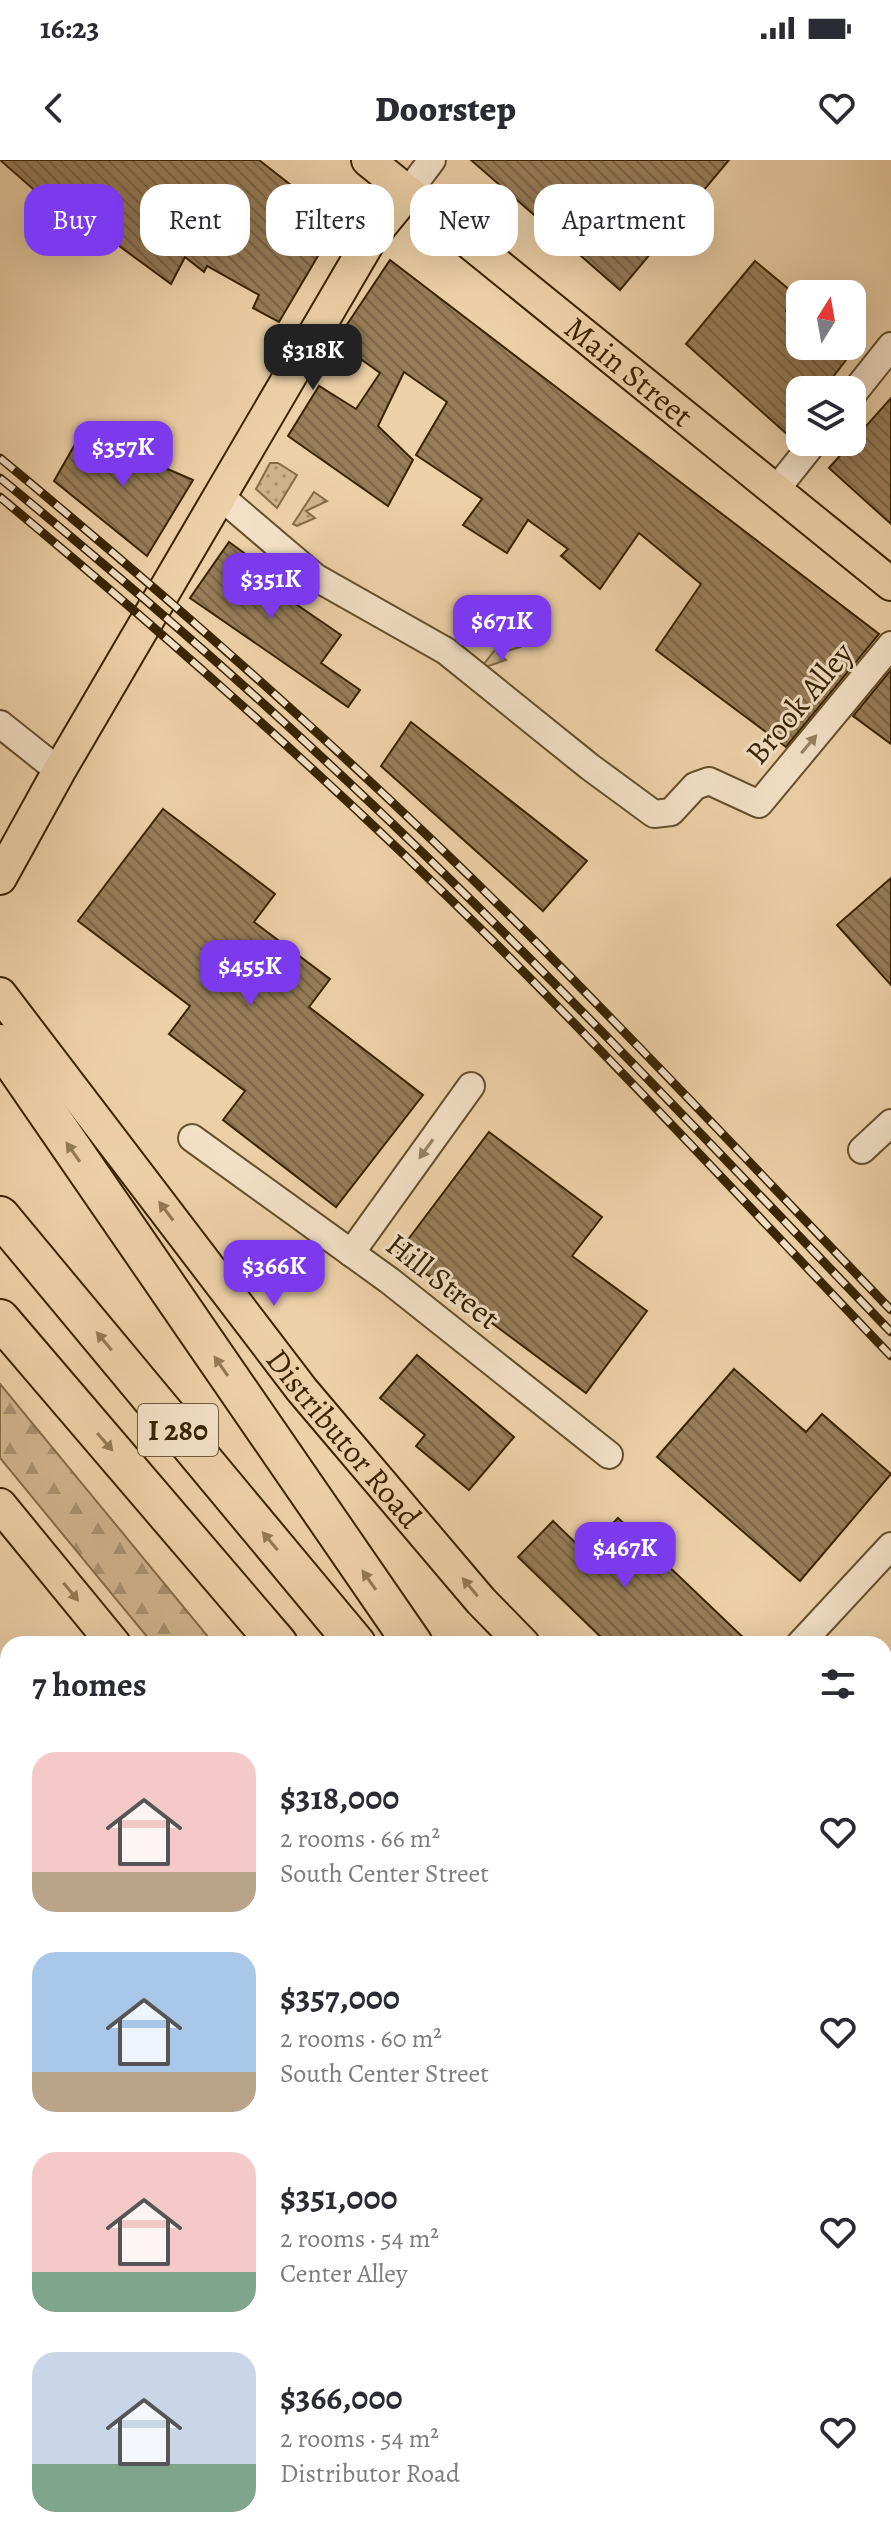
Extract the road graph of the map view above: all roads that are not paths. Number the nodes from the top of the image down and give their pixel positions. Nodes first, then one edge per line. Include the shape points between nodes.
1 (368, 160) edge
2 (432, 160) edge
3 (408, 192) junction
4 (891, 346) edge
5 (866, 377) edge
6 (803, 456) edge
7 (775, 491) junction
8 (220, 496) junction
9 (891, 584) edge
10 (891, 645) edge
11 (0, 724) edge
12 (59, 771) junction
13 (0, 878) edge
14 (0, 994) edge
15 (0, 1044) edge
16 (471, 1086) dead end
17 (891, 1123) edge
18 (192, 1138) dead end
19 (862, 1150) dead end
20 (0, 1216) edge
21 (351, 1253) junction
22 (0, 1319) edge
23 (609, 1455) dead end
24 (0, 1505) edge
25 (0, 1520) edge
26 (28, 1539) junction
27 (891, 1546) edge
28 (107, 1636) edge
29 (271, 1636) edge
30 (349, 1636) edge
31 (407, 1636) edge
32 (515, 1636) edge
33 (807, 1636) edge

1 - 3 main road, Main Street
2 - 3 street
3 - 7 main road, Main Street
3 - 8 main road via 372,236
4 - 5 street
6 - 7 street
7 - 9 main road, Main Street
8 -> 10 street, Brook Alley via 315,577 446,651 654,814 671,812 695,786 709,781 759,804
8 - 12 main road
11 - 12 street
12 - 13 main road
32 -> 14 main road, Distributor Road via 302,1390
31 -> 15 highway
16 -> 21 street
17 - 19 street
18 - 21 street, Hill Street
30 -> 20 highway, I 280
21 - 23 street, Hill Street
22 -> 29 highway, I 280
24 - 26 main road
25 - 26 street
26 -> 28 main road
27 - 33 street

